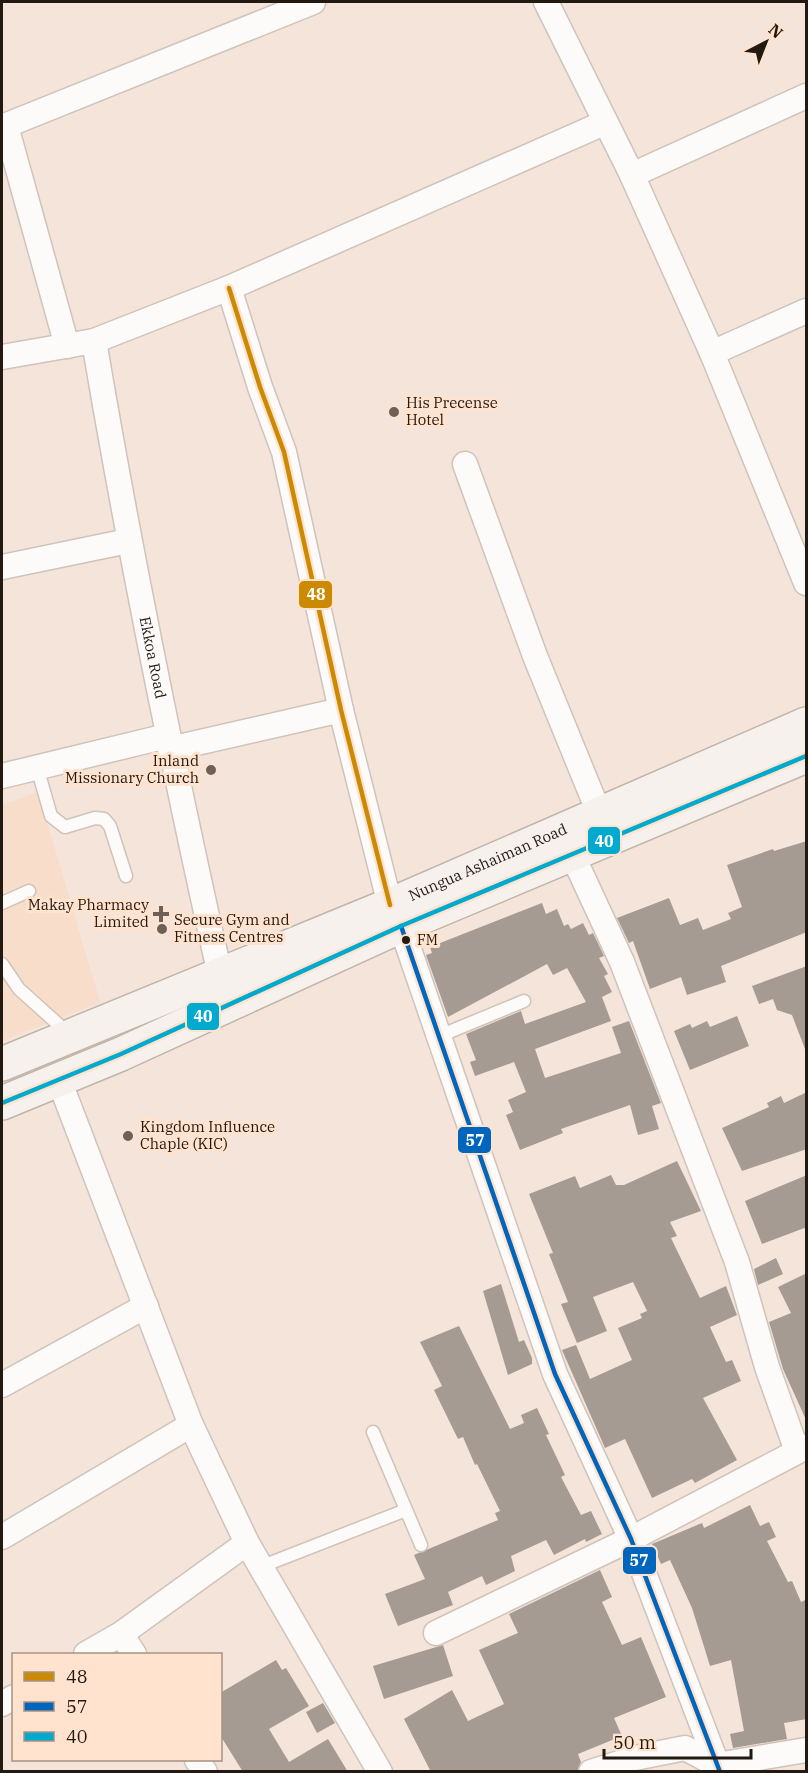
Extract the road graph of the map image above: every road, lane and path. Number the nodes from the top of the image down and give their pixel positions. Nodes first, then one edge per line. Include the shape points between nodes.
1 (313, 2) edge
2 (546, 2) edge
3 (807, 96) edge
4 (604, 123) junction
5 (4, 126) edge
6 (632, 175) junction
7 (229, 288) junction
8 (807, 311) edge
9 (94, 341) junction
10 (67, 346) junction
11 (712, 353) junction
12 (2, 357) edge
13 (465, 464) dead end
14 (128, 541) junction
15 (2, 567) edge
16 (807, 583) edge
17 (341, 710) junction
18 (807, 724) edge
19 (168, 742) junction
20 (807, 756) edge
21 (37, 767) junction
22 (2, 776) edge
23 (599, 813) junction
24 (572, 854) junction
25 (126, 876) dead end
26 (29, 891) dead end
27 (2, 903) edge
28 (396, 916) junction
29 (2, 964) edge
30 (220, 975) junction
31 (524, 1001) dead end
32 (70, 1035) junction
33 (437, 1037) junction
34 (2, 1064) edge
35 (59, 1080) junction
36 (2, 1103) edge
37 (146, 1306) junction
38 (2, 1385) edge
39 (191, 1425) junction
40 (372, 1432) dead end
41 (802, 1449) edge
42 (406, 1510) junction
43 (3, 1532) edge
44 (631, 1539) junction
45 (247, 1543) junction
46 (421, 1545) dead end
47 (260, 1567) junction
48 (436, 1633) dead end
49 (128, 1644) edge
50 (90, 1653) edge
51 (807, 1750) edge
52 (719, 1768) edge
53 (380, 1772) edge
54 (591, 1772) edge

1 - 5 street
2 - 4 street
3 - 6 street
4 - 6 street
4 - 7 street
5 - 10 street
6 - 11 street
7 - 9 street
7 - 17 street via 284,452
8 - 11 street
9 - 10 street
9 - 14 street, Ekkoa Road
10 - 12 street
11 - 16 street
13 - 23 street via 535,656
14 - 15 street
14 - 19 street, Ekkoa Road
17 - 19 street
17 - 28 street
18 - 23 main road, Nungua Ashaiman Road
19 - 21 street
19 - 30 street, Ekkoa Road
20 - 24 main road, Nungua Ashaiman Road
21 - 22 street
21 - 25 lane via 51,816 65,827 104,819 110,826
23 - 28 main road, Nungua Ashaiman Road
24 - 28 main road, Nungua Ashaiman Road
24 - 41 street via 622,962 732,1251 767,1367
26 - 27 lane
28 - 30 main road, Nungua Ashaiman Road
28 - 33 street
28 - 35 main road, Nungua Ashaiman Road
29 - 32 lane via 19,988
30 - 32 main road, Nungua Ashaiman Road
31 - 33 lane
32 - 34 main road, Nungua Ashaiman Road
33 - 44 street via 555,1374
35 - 36 main road, Nungua Ashaiman Road
35 - 37 street
37 - 38 street
37 - 39 street
39 - 43 street
39 - 45 street
40 - 42 lane
41 - 44 street
42 - 46 lane
42 - 47 lane
44 - 48 street
44 - 52 street
45 - 47 street
45 - 49 street
47 - 53 street
49 - 50 street
51 - 52 street
52 - 54 street via 685,1748

